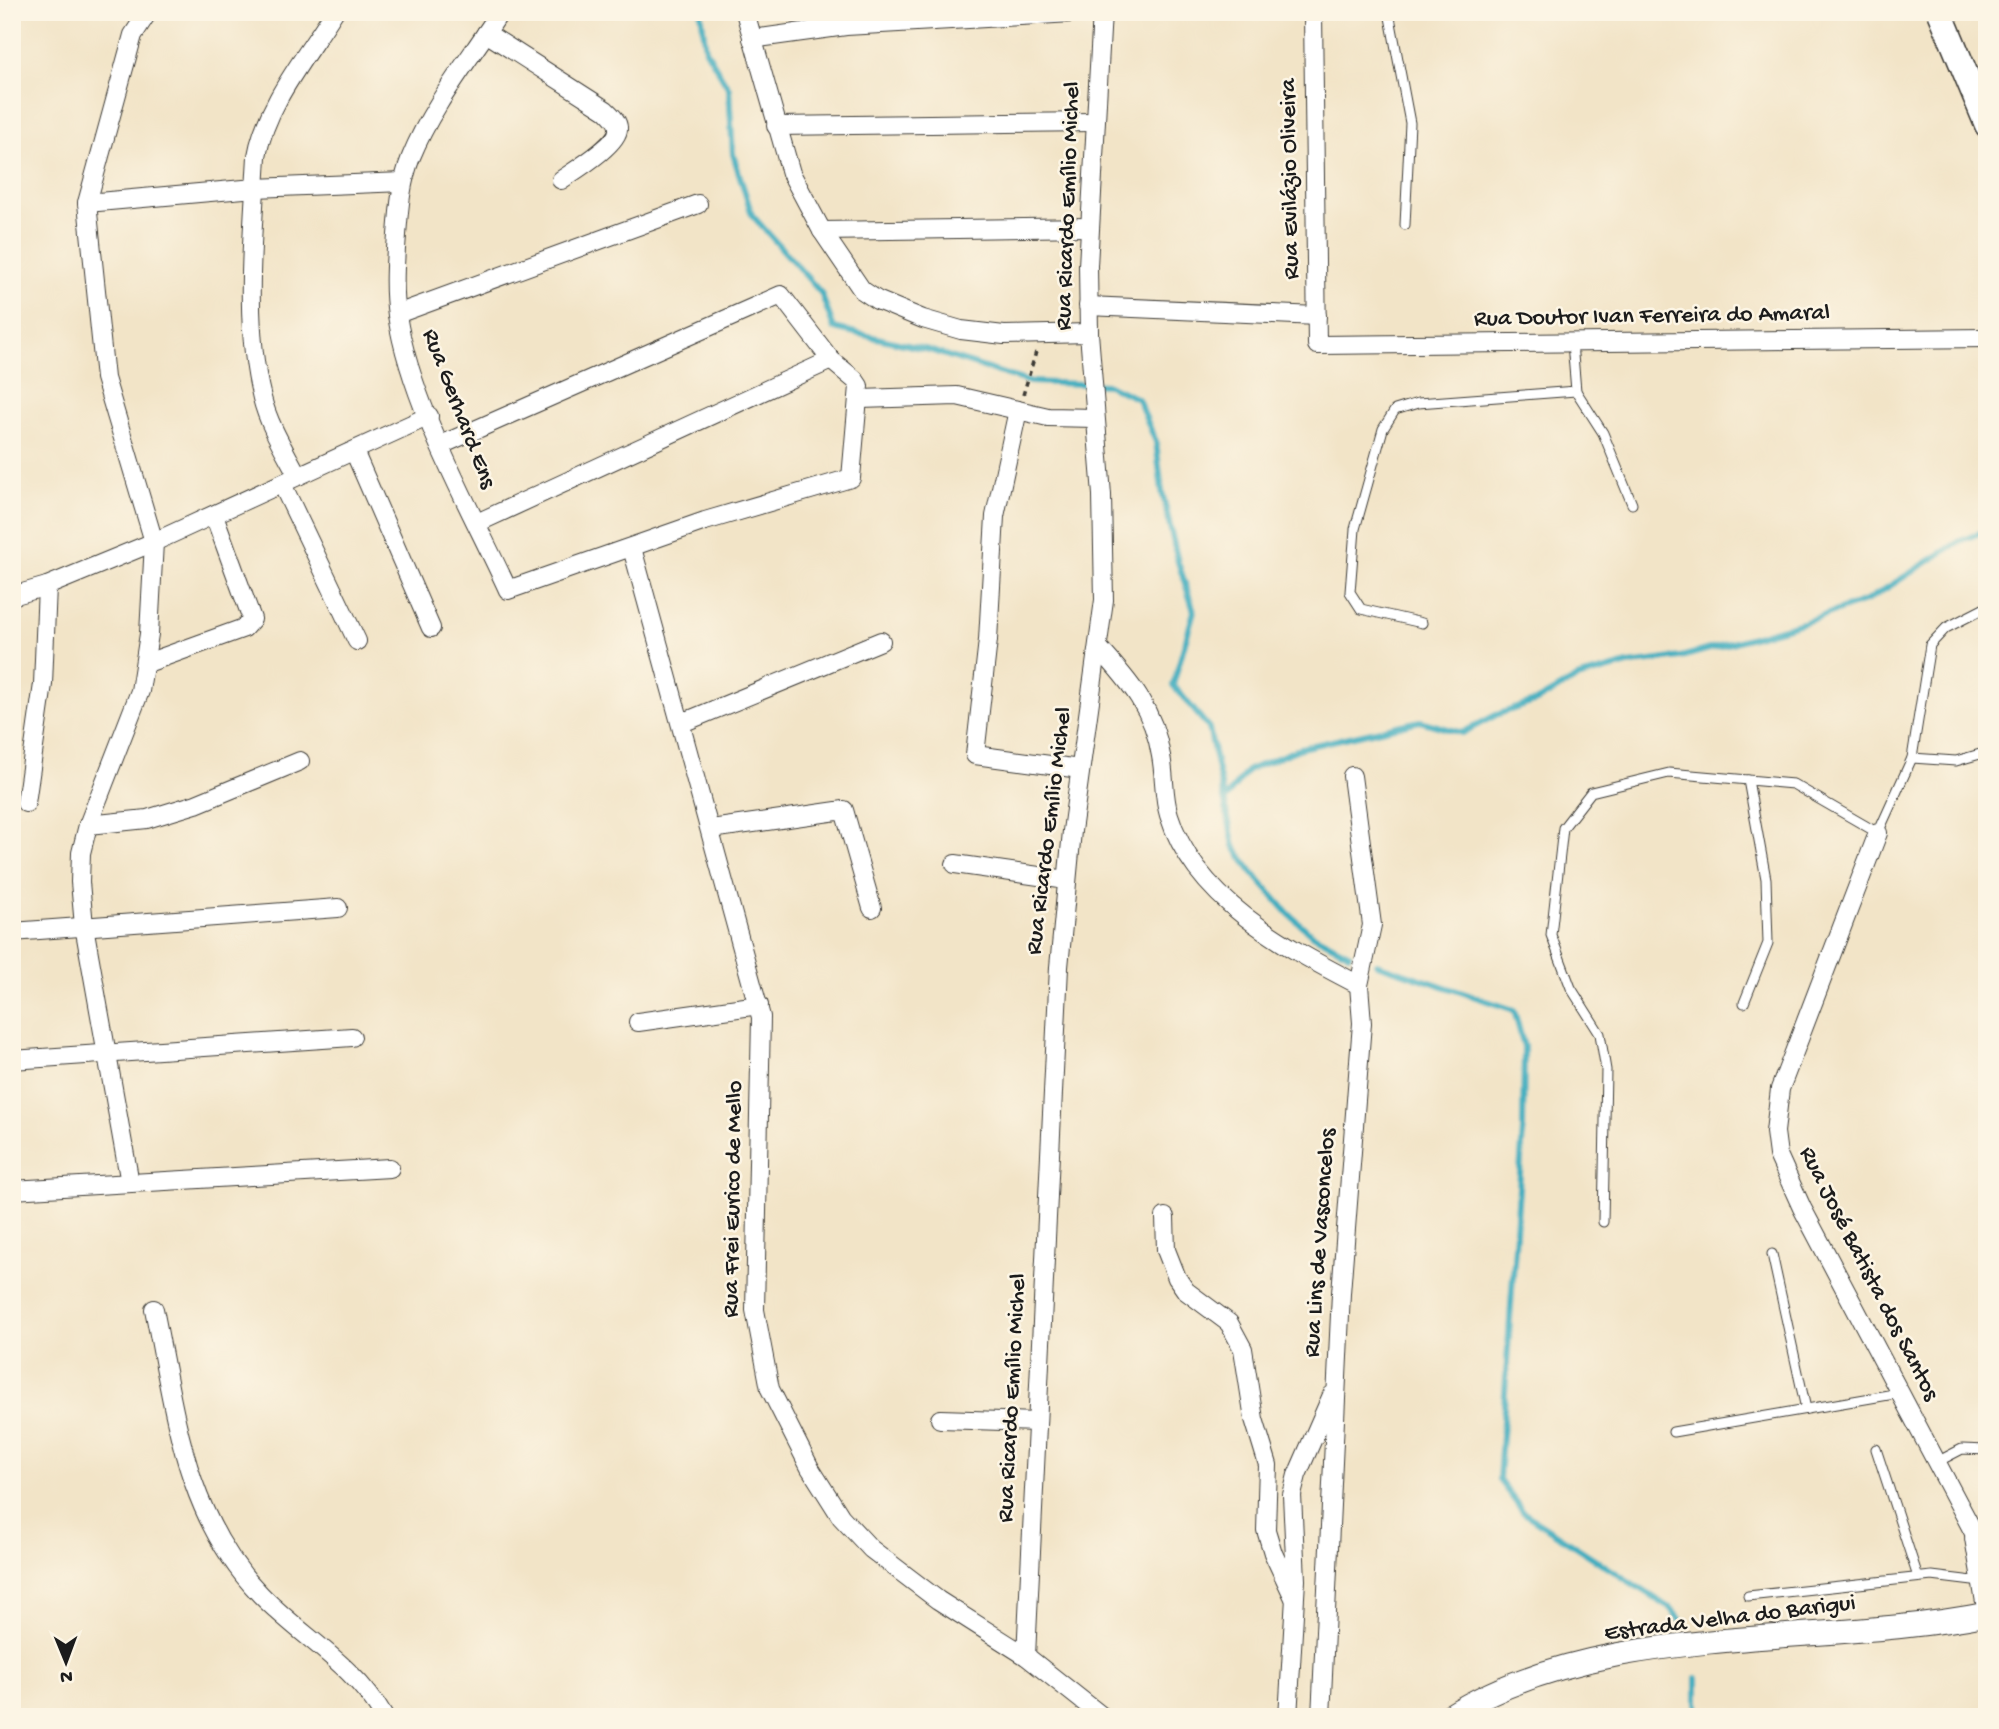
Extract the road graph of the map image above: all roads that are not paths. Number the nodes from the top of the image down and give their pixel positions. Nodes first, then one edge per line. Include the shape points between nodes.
1 (148, 12) edge
2 (334, 12) edge
3 (500, 12) edge
4 (745, 12) edge
5 (1089, 12) edge
6 (1101, 12) edge
7 (1313, 12) edge
8 (1389, 12) edge
9 (1940, 12) edge
10 (983, 15) edge
11 (846, 19) edge
12 (486, 33) junction
13 (752, 39) junction
14 (1094, 122) junction
15 (1987, 125) edge
16 (776, 126) junction
17 (561, 180) dead end
18 (403, 182) junction
19 (255, 188) junction
20 (87, 202) junction
21 (698, 204) dead end
22 (1405, 225) dead end
23 (1088, 228) junction
24 (822, 231) junction
25 (1088, 306) junction
26 (397, 314) junction
27 (1317, 316) junction
28 (1089, 333) junction
29 (1987, 338) edge
30 (1572, 343) junction
31 (1317, 345) joint
32 (831, 360) junction
33 (1576, 391) junction
34 (860, 398) junction
35 (1018, 410) junction
36 (429, 416) junction
37 (1095, 418) junction
38 (442, 445) junction
39 (354, 451) junction
40 (290, 480) junction
41 (1632, 504) dead end
42 (214, 515) junction
43 (477, 523) junction
44 (154, 542) junction
45 (632, 548) junction
46 (47, 586) junction
47 (12, 596) edge
48 (1987, 607) edge
49 (1422, 623) dead end
50 (431, 628) dead end
51 (881, 640) dead end
52 (357, 641) dead end
53 (1099, 648) junction
54 (147, 663) junction
55 (682, 723) junction
56 (1987, 752) edge
57 (1912, 758) junction
58 (300, 761) dead end
59 (1080, 769) junction
60 (1352, 776) dead end
61 (1748, 780) junction
62 (26, 803) dead end
63 (88, 825) junction
64 (711, 829) junction
65 (1878, 833) junction
66 (955, 864) dead end
67 (1067, 880) junction
68 (338, 908) dead end
69 (872, 908) dead end
70 (84, 926) junction
71 (12, 932) edge
72 (1359, 985) junction
73 (1744, 1003) dead end
74 (759, 1005) junction
75 (638, 1022) dead end
76 (352, 1037) dead end
77 (107, 1054) junction
78 (12, 1060) edge
79 (390, 1168) dead end
80 (131, 1183) junction
81 (12, 1190) edge
82 (1165, 1217) dead end
83 (1603, 1222) dead end
84 (1772, 1254) dead end
85 (154, 1309) dead end
86 (1337, 1385) junction
87 (1900, 1393) junction
88 (1806, 1409) junction
89 (940, 1419) dead end
90 (1037, 1422) junction
91 (1673, 1432) dead end
92 (1876, 1449) dead end
93 (1987, 1450) edge
94 (1937, 1462) junction
95 (1973, 1531) junction
96 (1987, 1550) edge
97 (1918, 1577) junction
98 (1982, 1582) junction
99 (1748, 1595) dead end
100 (1294, 1598) junction
101 (1987, 1614) edge
102 (1026, 1656) junction
103 (384, 1717) edge
104 (1103, 1717) edge
105 (1288, 1717) edge
106 (1321, 1717) edge
107 (1448, 1717) edge

1 - 20 street via 133,35
2 - 19 street via 261,135
3 - 12 street, Rua Gerhard Ens
4 - 13 street
5 - 10 street
6 - 14 street, Rua Ricardo Emílio Michel
7 - 27 street, Rua Evilázio Oliveira
8 - 22 lane via 1410,123
9 - 15 main road
10 - 11 street
11 - 13 street
12 - 17 street via 615,120 619,130 615,140
12 - 18 street, Rua Gerhard Ens via 422,134
13 - 16 street
14 - 16 street
14 - 23 street, Rua Ricardo Emílio Michel
16 - 24 street via 791,173
18 - 19 street
18 - 26 street, Rua Gerhard Ens via 396,249
19 - 20 street
19 - 40 street via 256,367
20 - 44 street via 105,378
21 - 26 street
23 - 24 street
23 - 25 street, Rua Ricardo Emílio Michel
24 - 28 street via 853,280 870,296 932,322 1004,335
25 - 27 street
25 - 28 street, Rua Ricardo Emílio Michel
26 - 36 street, Rua Gerhard Ens
27 - 31 street, Rua Evilázio Oliveira
28 - 37 street, Rua Ricardo Emílio Michel
29 - 30 street, Rua Doutor Ivan Ferreira do Amaral
30 - 31 street, Rua Doutor Ivan Ferreira do Amaral
30 - 33 lane
32 - 34 street via 856,380
32 - 38 street via 781,295
32 - 43 street
33 - 41 lane via 1603,433
33 - 49 lane via 1418,403 1395,410 1382,429 1355,529 1350,592 1361,610
34 - 35 street via 957,396
34 - 45 street via 851,478
35 - 37 street via 1048,417
35 - 59 street via 995,516 975,755
36 - 38 street, Rua Gerhard Ens
36 - 39 street
37 - 53 street, Rua Ricardo Emílio Michel via 1104,545
38 - 43 street, Rua Gerhard Ens
39 - 40 street
39 - 50 street
40 - 42 street
40 - 52 street
42 - 44 street
42 - 54 street via 252,619 244,628
43 - 45 street, Rua Gerhard Ens via 508,590
44 - 46 street
44 - 54 street
45 - 55 street, Rua Frei Eurico de Mello
46 - 47 street
46 - 62 street via 43,684
48 - 57 lane via 1946,628 1930,645
51 - 55 street
53 - 59 street, Rua Ricardo Emílio Michel
53 - 72 street via 1145,703 1157,737 1169,816 1205,876 1268,934
54 - 63 street
55 - 64 street, Rua Frei Eurico de Mello
56 - 57 lane via 1956,761
57 - 65 lane
58 - 63 street via 147,819
59 - 67 street, Rua Ricardo Emílio Michel
60 - 72 street, Rua Lins de Vasconcelos via 1372,925
61 - 65 lane via 1793,784
61 - 73 lane via 1766,879 1768,943
61 - 83 lane via 1670,773 1591,792 1563,828 1551,935 1572,988 1600,1034 1606,1070
63 - 70 street via 81,853
64 - 69 street via 844,810
64 - 74 street, Rua Frei Eurico de Mello
65 - 87 street, Rua José Batista dos Santos via 1785,1069 1775,1132 1787,1179
66 - 67 street
67 - 90 street, Rua Ricardo Emílio Michel via 1055,1026
68 - 70 street
70 - 71 street
70 - 77 street
72 - 86 street, Rua Lins de Vasconcelos via 1362,1023
74 - 75 street
74 - 102 street, Rua Frei Eurico de Mello via 754,1298 770,1389 810,1468 841,1517 871,1549 938,1600
76 - 77 street
77 - 78 street
77 - 80 street
79 - 80 street
80 - 81 street
82 - 100 street via 1166,1250 1177,1278 1186,1291 1229,1323 1243,1349 1254,1419 1268,1465 1266,1530
84 - 88 lane
85 - 103 street via 189,1479 204,1513 258,1593 351,1672
86 - 100 street via 1294,1484
86 - 106 street, Rua Lins de Vasconcelos
87 - 88 lane
87 - 94 street, Rua José Batista dos Santos
88 - 91 lane
89 - 90 street
90 - 102 street, Rua Ricardo Emílio Michel
92 - 97 lane
93 - 94 lane via 1962,1449
94 - 95 street, Rua José Batista dos Santos
95 - 96 street, Rua José Batista dos Santos
95 - 98 street, Rua José Batista dos Santos
97 - 98 lane
97 - 99 lane
98 - 101 street, Rua José Batista dos Santos
100 - 105 street
101 - 107 street, Estrada Velha do Barigui via 1709,1643 1604,1660 1510,1686
102 - 104 street, Rua Frei Eurico de Mello

